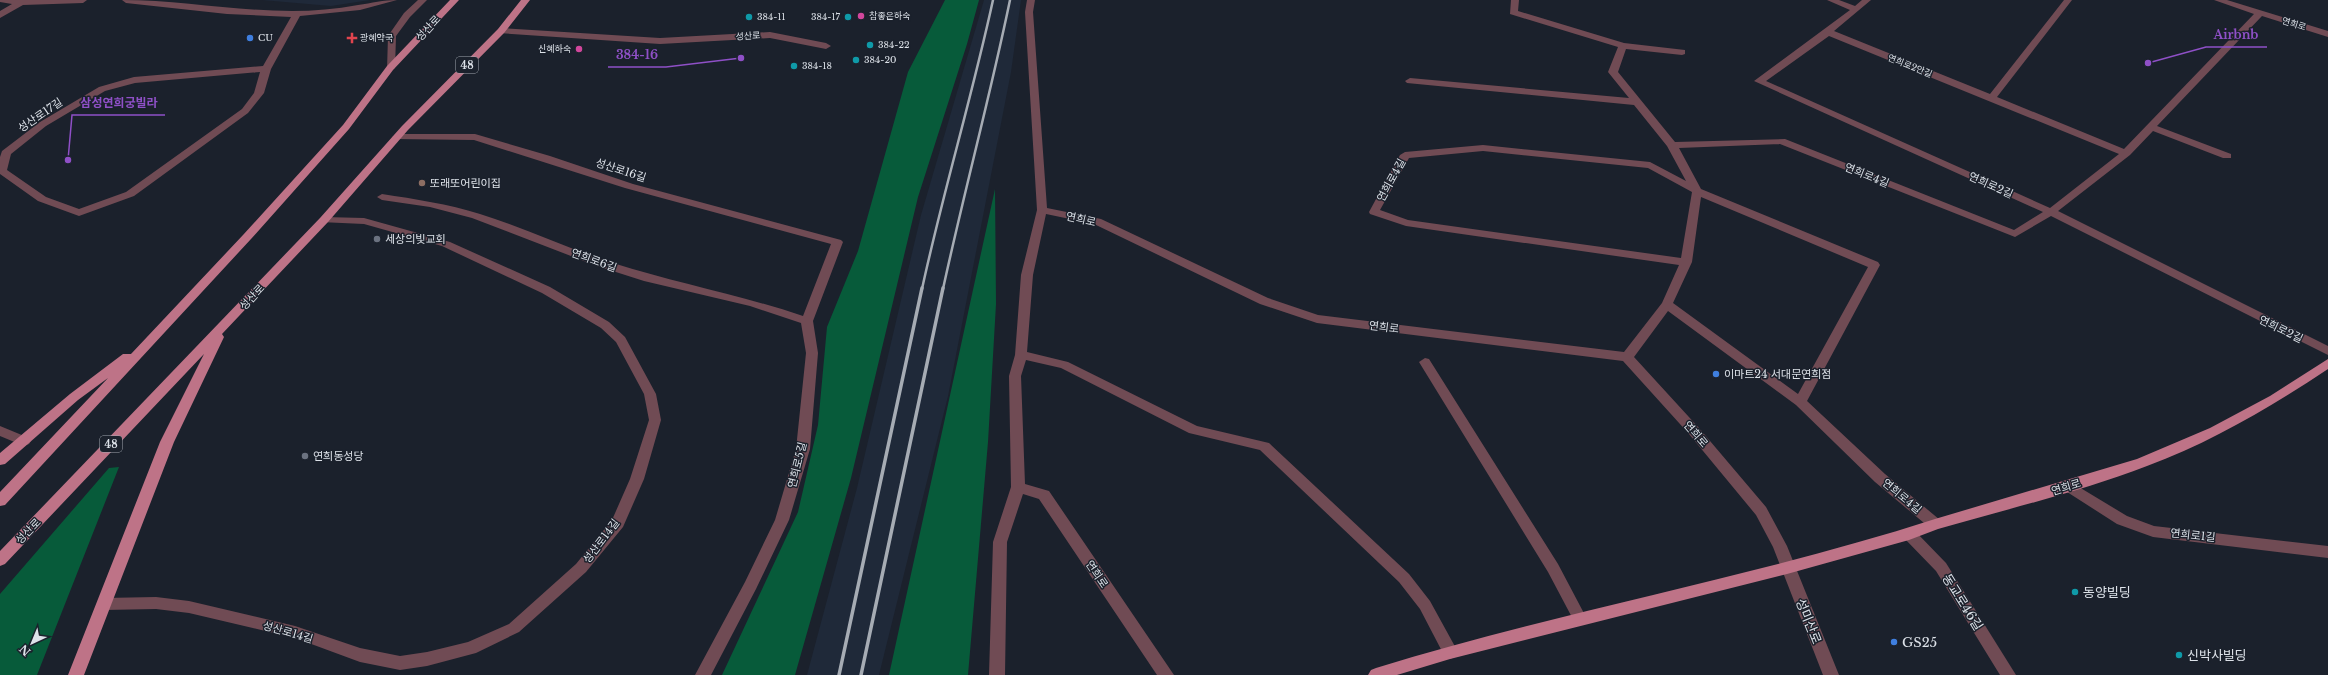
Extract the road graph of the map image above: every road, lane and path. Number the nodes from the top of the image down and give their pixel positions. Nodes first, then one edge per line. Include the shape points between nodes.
1 (3, 0) edge
2 (83, 0) edge
3 (126, 0) edge
4 (393, 0) edge
5 (423, 0) edge
6 (454, 0) edge
7 (526, 0) edge
8 (1031, 0) edge
9 (1515, 0) edge
10 (1831, 0) edge
11 (1867, 0) edge
12 (2068, 0) edge
13 (2218, 0) edge
14 (21, 2) junction
15 (1856, 9) junction
16 (2260, 13) junction
17 (0, 15) edge
18 (296, 16) junction
19 (501, 31) junction
20 (1828, 32) junction
21 (2328, 34) edge
22 (826, 46) dead end
23 (1623, 46) junction
24 (1682, 52) dead end
25 (390, 68) junction
26 (266, 69) junction
27 (1410, 81) dead end
28 (1992, 98) junction
29 (1637, 102) junction
30 (2152, 127) junction
31 (397, 137) junction
32 (1672, 145) junction
33 (2126, 153) junction
34 (2227, 156) dead end
35 (1697, 191) junction
36 (382, 197) dead end
37 (1042, 210) junction
38 (2051, 212) junction
39 (324, 220) junction
40 (837, 242) joint
41 (1686, 262) junction
42 (1667, 304) junction
43 (807, 321) junction
44 (223, 327) junction
45 (152, 339) junction
46 (2328, 352) edge
47 (1021, 355) junction
48 (1627, 357) junction
49 (1425, 362) dead end
50 (2328, 363) edge
51 (1800, 402) junction
52 (0, 431) edge
53 (24, 441) junction
54 (0, 460) edge
55 (2069, 486) junction
56 (1018, 487) junction
57 (0, 501) edge
58 (1934, 524) junction
59 (1909, 534) junction
60 (2328, 552) edge
61 (0, 560) edge
62 (1787, 568) junction
63 (104, 604) junction
64 (1580, 619) junction
65 (1450, 652) junction
66 (76, 675) edge
67 (703, 675) edge
68 (997, 675) edge
69 (1166, 675) edge
70 (1376, 675) edge
71 (1831, 675) edge
72 (2008, 675) edge

1 - 14 street
2 - 14 street
3 - 18 street via 258,15
4 - 18 street via 346,10
5 - 25 street via 407,15 392,36
6 - 25 main road, 성산로
7 - 19 main road, 성산로 / 48
8 - 37 street via 1029,12
9 - 23 street via 1513,12
10 - 15 street
11 - 15 street, 연희로2길
12 - 28 street
13 - 16 street
14 - 17 street
15 - 20 street, 연희로2길
16 - 21 street, 연희로
16 - 30 street
18 - 26 street, 성산로17길
19 - 22 street, 성산로 via 660,41 770,35
19 - 31 main road, 성산로 / 48
20 - 28 street, 연희로2안길
20 - 38 street, 연희로2길 via 1759,81
23 - 24 street
23 - 29 street via 1613,72
25 - 45 main road, 성산로 via 346,127
26 - 26 street, 성산로17길 via 259,93 245,111 124,196 79,213 42,199 2,171 6,153 43,124 102,89 134,80
27 - 29 street
28 - 33 street, 연희로2안길
29 - 32 street
30 - 33 street
30 - 34 street
31 - 39 main road, 성산로 / 48
31 - 40 street, 성산로16길 via 475,137 629,186
32 - 35 street
32 - 38 street, 연희로4길 via 1781,141 2015,234
33 - 38 street
35 - 41 street
35 - 41 street, 연희로4길 via 1650,165 1483,148 1406,155 1374,212 1406,223
35 - 51 street, 연희로4길 via 1874,265
36 - 43 street, 연희로6길 via 430,204 476,216 601,264 753,303
37 - 47 street via 1026,276
37 - 48 street, 연희로 via 1097,221 1264,301 1317,318
38 - 46 street, 연희로2길
39 - 44 main road, 성산로 / 48
39 - 63 street, 성산로14길 via 364,221 446,244 546,290 605,326 621,340 650,394 655,420 637,479 618,522 581,568 514,628 471,648 427,659 400,663 360,655 295,632 189,607 156,603
40 - 43 street, 연희로5길
41 - 42 street
42 - 48 street
42 - 51 street, 연희로4길
43 - 67 street, 연희로5길 via 812,353 803,449 782,520
44 - 61 main road, 성산로 / 48
44 - 63 main road via 167,442
45 - 53 main road via 74,397
45 - 57 main road, 성산로
47 - 56 street via 1015,376
47 - 65 street via 1064,365 1194,430 1264,446 1404,578 1425,605
48 - 62 street, 연희로 via 1761,511 1780,546
49 - 64 street via 1553,568
50 - 55 main road, 연희로 via 2274,399 2215,431 2142,463
51 - 58 street, 연희로4길 via 1880,478
52 - 53 street
53 - 54 main road
55 - 58 main road, 연희로
55 - 60 street, 연희로1길 via 2122,520 2153,531
56 - 68 street via 1000,542
56 - 69 street, 연희로 via 1044,495
58 - 59 main road, 연희로
59 - 62 main road, 연희로
59 - 72 street, 동교로46길 via 1941,567
62 - 64 main road, 연희로
62 - 71 street, 성미산로
63 - 66 main road
64 - 65 main road, 연희로
65 - 70 main road, 연희로

